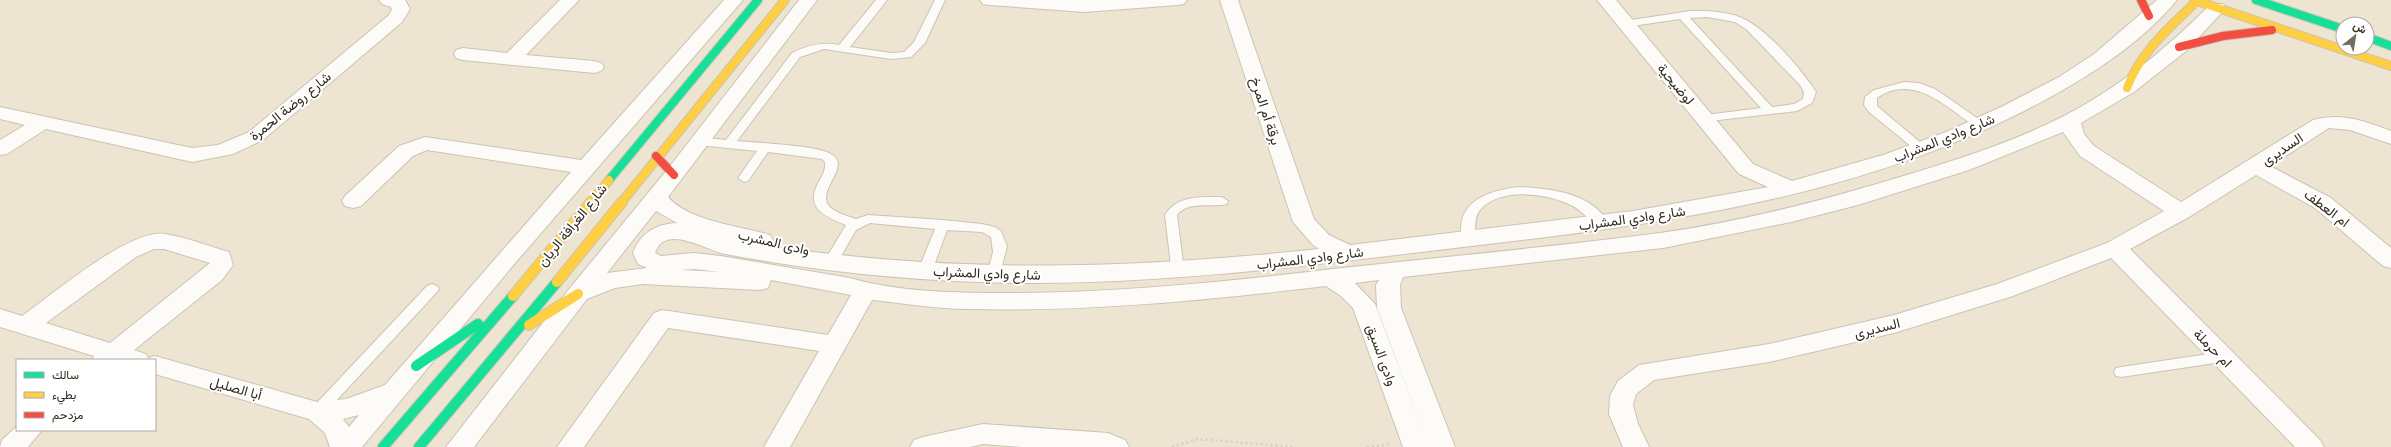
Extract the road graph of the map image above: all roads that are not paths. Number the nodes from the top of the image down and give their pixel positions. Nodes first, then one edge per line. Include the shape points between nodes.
1 (388, 0) edge
2 (570, 0) edge
3 (734, 0) edge
4 (758, 0) edge
5 (785, 0) edge
6 (808, 0) edge
7 (882, 0) edge
8 (940, 0) edge
9 (988, 0) edge
10 (1178, 0) edge
11 (1229, 0) edge
12 (1606, 0) edge
13 (2168, 0) edge
14 (2289, 0) edge
15 (2206, 1) edge
16 (2253, 4) edge
17 (2145, 8) edge
18 (1683, 16) junction
19 (1626, 24) junction
20 (2331, 25) junction
21 (2335, 26) edge
22 (2282, 29) junction
23 (2335, 36) edge
24 (2375, 40) edge
25 (2391, 46) edge
26 (2179, 47) junction
27 (842, 49) junction
28 (2375, 50) edge
29 (463, 54) dead end
30 (2391, 55) edge
31 (510, 59) junction
32 (2391, 66) edge
33 (594, 67) dead end
34 (2127, 88) junction
35 (1769, 110) junction
36 (0, 113) edge
37 (1705, 119) junction
38 (2070, 121) junction
39 (42, 123) junction
40 (1981, 125) junction
41 (2391, 138) edge
42 (2029, 139) junction
43 (698, 141) junction
44 (729, 144) junction
45 (765, 148) junction
46 (0, 149) edge
47 (1922, 149) junction
48 (2087, 151) junction
49 (656, 156) junction
50 (2256, 167) junction
51 (588, 168) junction
52 (1746, 169) junction
53 (674, 175) junction
54 (744, 178) dead end
55 (1792, 189) junction
56 (656, 197) junction
57 (1748, 199) junction
58 (353, 201) dead end
59 (1222, 201) dead end
60 (2181, 212) junction
61 (1304, 222) junction
62 (1602, 222) junction
63 (855, 224) junction
64 (943, 224) junction
65 (1466, 239) junction
66 (2115, 248) junction
67 (1346, 253) junction
68 (835, 255) junction
69 (2391, 260) edge
70 (1279, 261) junction
71 (900, 270) junction
72 (925, 271) junction
73 (1177, 271) junction
74 (1395, 271) junction
75 (994, 275) junction
76 (1330, 278) junction
77 (432, 289) dead end
78 (865, 291) junction
79 (578, 294) junction
80 (506, 305) junction
81 (0, 318) edge
82 (24, 327) junction
83 (513, 336) junction
84 (835, 345) junction
85 (108, 356) edge
86 (2222, 357) junction
87 (130, 359) edge
88 (156, 365) edge
89 (416, 366) junction
90 (2121, 372) dead end
91 (395, 391) junction
92 (317, 412) junction
93 (28, 431) edge
94 (11, 447) edge
95 (343, 447) edge
96 (347, 447) edge
97 (383, 447) edge
98 (419, 447) edge
99 (459, 447) edge
100 (570, 447) edge
101 (777, 447) edge
102 (923, 447) edge
103 (1116, 447) edge
104 (1416, 447) edge
105 (1442, 447) edge
106 (1636, 447) edge
107 (2311, 447) edge

1 - 39 street, شارع روضة الحمرة via 398,3 401,9 396,18 256,136 237,147 214,154 192,155
2 - 31 street
3 - 51 street, شارع الغرافة الريان
4 - 80 main road, شارع الغرافة الريان
5 - 49 main road, شارع الغرافة الريان
6 - 43 street
7 - 27 lane
8 - 27 lane via 919,43 907,55 891,56
9 - 10 street via 1085,7
11 - 61 street, برقة أم المرخ
12 - 19 street, لوضيحية
13 - 17 street, شارع وادي المشراب
14 - 20 main road
15 - 22 main road
15 - 26 street, شارع وادي المشراب
15 - 34 main road via 2141,55 2132,70
16 - 20 main road
16 - 23 main road
17 - 40 street, شارع وادي المشراب via 2102,57 2024,104
18 - 19 lane
18 - 35 lane
18 - 35 lane via 1716,14 1751,27 1808,88 1810,97 1804,104
19 - 37 street, لوضيحية
20 - 21 main road
22 - 26 main road via 2223,36
22 - 32 main road
24 - 25 main road
26 - 34 street, شارع وادي المشراب
27 - 44 lane via 816,47 796,55
28 - 30 main road
29 - 31 street
31 - 33 street
34 - 38 street, شارع وادي المشراب
35 - 37 lane
36 - 39 street, شارع روضة الحمرة
37 - 52 street, لوضيحية
38 - 42 street, شارع وادي المشراب
38 - 48 street via 2074,135
39 - 46 street
40 - 47 street, شارع وادي المشراب
40 - 47 lane via 1931,91 1919,86 1904,85 1878,92 1871,97 1870,105 1873,109
41 - 50 street, السديرى via 2352,124 2329,121 2320,124
42 - 48 street via 2056,142
42 - 74 street, شارع وادي المشراب via 1908,183 1783,217 1663,240
43 - 44 lane
43 - 53 street
44 - 45 lane
45 - 54 lane
45 - 63 lane via 821,154 830,159 832,168 821,189 821,204 826,210
47 - 55 street, شارع وادي المشراب via 1858,171
48 - 60 street
49 - 53 main road
49 - 83 main road, شارع الغرافة الريان
50 - 60 street, السديرى
50 - 69 street, ام العطف via 2323,203
51 - 58 street via 418,144 406,151
51 - 89 street, شارع الغرافة الريان via 508,257
52 - 55 street, لوضيحية
52 - 57 street
53 - 56 street
55 - 57 street, شارع وادي المشراب
56 - 68 street, وادى المشرب via 660,205 678,217 768,242
56 - 79 street
57 - 62 street, شارع وادي المشراب via 1673,213
59 - 73 lane via 1182,204 1173,211 1171,215
60 - 66 street, السديرى
61 - 67 street, برقة أم المرخ via 1321,240
61 - 70 street via 1296,243
62 - 65 street, شارع وادي المشراب
62 - 65 lane via 1582,205 1564,197 1545,192 1513,191 1495,195 1477,206 1467,220
63 - 64 lane via 876,218
63 - 68 lane
64 - 72 lane
64 - 75 lane via 982,228 996,233 1000,243
65 - 67 street, شارع وادي المشراب
66 - 86 street, ام حرملة
66 - 106 street, السديرى via 2005,290 1894,324 1770,353 1648,372 1633,379 1624,390 1619,404 1622,420
67 - 70 street, شارع وادي المشراب
68 - 71 street, وادى المشرب
70 - 73 street, شارع وادي المشراب
71 - 72 street, شارع وادي المشراب
71 - 78 street, شارع وادي المشراب via 724,246 681,231 655,236 645,247 646,258 658,264 707,262 828,282
72 - 75 street, شارع وادي المشراب
73 - 75 street, شارع وادي المشراب via 1115,275
74 - 76 street, شارع وادي المشراب
74 - 105 street, وادى السيق via 1388,285 1389,308
76 - 78 street, شارع وادي المشراب via 1133,298 1078,301 967,301
76 - 104 street, وادى السيق via 1350,290 1363,304
77 - 92 lane
78 - 79 street, شارع وادي المشراب via 842,292 769,283 643,276 612,280
78 - 84 street
79 - 83 main road
79 - 99 street
80 - 89 main road
80 - 97 main road, شارع الغرافة الريان
81 - 82 street
82 - 85 street
82 - 85 street via 142,244 164,241 221,258 222,265 214,274
83 - 98 main road, شارع الغرافة الريان
84 - 100 street via 662,319
84 - 101 street
85 - 87 street
86 - 90 lane
86 - 107 street, ام حرملة
88 - 92 street, أبا الصليل
89 - 91 street, شارع الغرافة الريان
91 - 92 street, أبا الصليل via 348,409
91 - 96 street, شارع الغرافة الريان
92 - 95 street, أبا الصليل via 339,432
93 - 94 street
102 - 103 street via 983,434 1108,443

